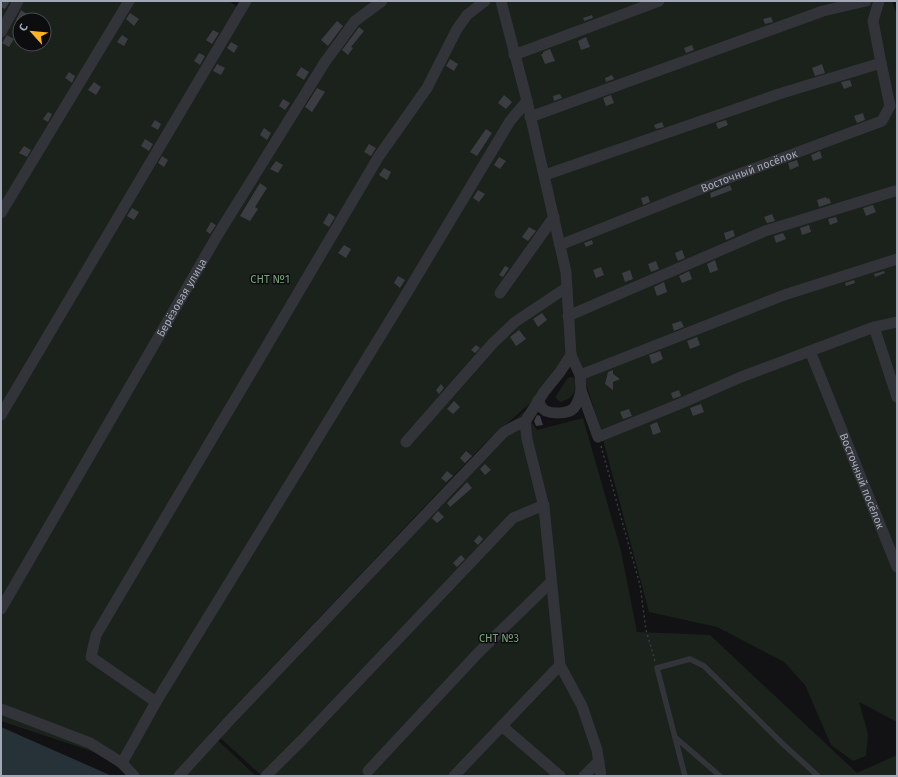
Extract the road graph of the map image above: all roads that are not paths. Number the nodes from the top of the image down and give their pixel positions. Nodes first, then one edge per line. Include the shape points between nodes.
1 (18, 1) edge
2 (129, 1) edge
3 (246, 1) edge
4 (382, 1) edge
5 (485, 1) edge
6 (500, 1) edge
7 (660, 1) edge
8 (866, 1) edge
9 (880, 1) edge
10 (1, 32) edge
11 (514, 54) junction
12 (881, 63) junction
13 (527, 101) junction
14 (530, 117) junction
15 (545, 175) junction
16 (897, 191) edge
17 (1, 214) edge
18 (554, 217) junction
19 (560, 245) junction
20 (897, 259) edge
21 (566, 288) junction
22 (500, 294) dead end
23 (568, 316) junction
24 (897, 322) edge
25 (874, 328) junction
26 (810, 351) junction
27 (571, 355) junction
28 (580, 375) junction
29 (581, 390) junction
30 (897, 397) edge
31 (538, 400) junction
32 (1, 415) edge
33 (525, 422) junction
34 (406, 442) dead end
35 (544, 505) junction
36 (897, 567) edge
37 (551, 582) junction
38 (1, 609) edge
39 (560, 665) junction
40 (156, 702) junction
41 (1, 709) edge
42 (502, 726) junction
43 (676, 738) junction
44 (599, 761) junction
45 (122, 763) junction
46 (368, 771) dead end
47 (459, 774) edge
48 (134, 776) edge
49 (179, 776) edge
50 (266, 776) edge
51 (560, 776) edge
52 (584, 776) edge
53 (601, 776) edge
54 (685, 776) edge
55 (720, 776) edge
56 (818, 776) edge

1 - 10 street
2 - 17 street
3 - 32 street
4 - 38 street, Берёзовая улица via 355,21 334,48 217,236
5 - 40 street via 467,15 457,29 427,88 379,156 96,635 91,657
6 - 11 street
7 - 11 street
8 - 14 street via 823,11
9 - 12 street, Восточный посёлок via 873,21
11 - 13 street
12 - 15 street via 782,93
12 - 19 street, Восточный посёлок via 890,106 882,121 731,177
13 - 14 street
13 - 40 street via 510,121
14 - 15 street
15 - 18 street
16 - 23 street via 765,231
18 - 19 street
18 - 22 street
19 - 21 street via 566,272
20 - 28 street via 784,295
21 - 23 street
21 - 34 street via 515,322 493,343
23 - 27 street
24 - 25 street
25 - 26 street
25 - 30 street
26 - 29 street via 598,437
26 - 36 street, Восточный посёлок
27 - 28 street
27 - 31 street
28 - 29 street
29 - 31 street via 574,408 567,412 546,411
31 - 33 street
33 - 35 street via 527,440
33 - 49 street via 504,432
35 - 37 street
35 - 50 street via 513,518
37 - 39 street
37 - 46 street via 479,652
39 - 42 street
39 - 44 street via 582,706
40 - 45 street
41 - 45 street via 90,743
42 - 47 street
42 - 51 street
43 - 54 lane
43 - 55 lane
43 - 56 lane via 657,668 690,659 704,666
44 - 52 street
44 - 53 street
45 - 48 street

